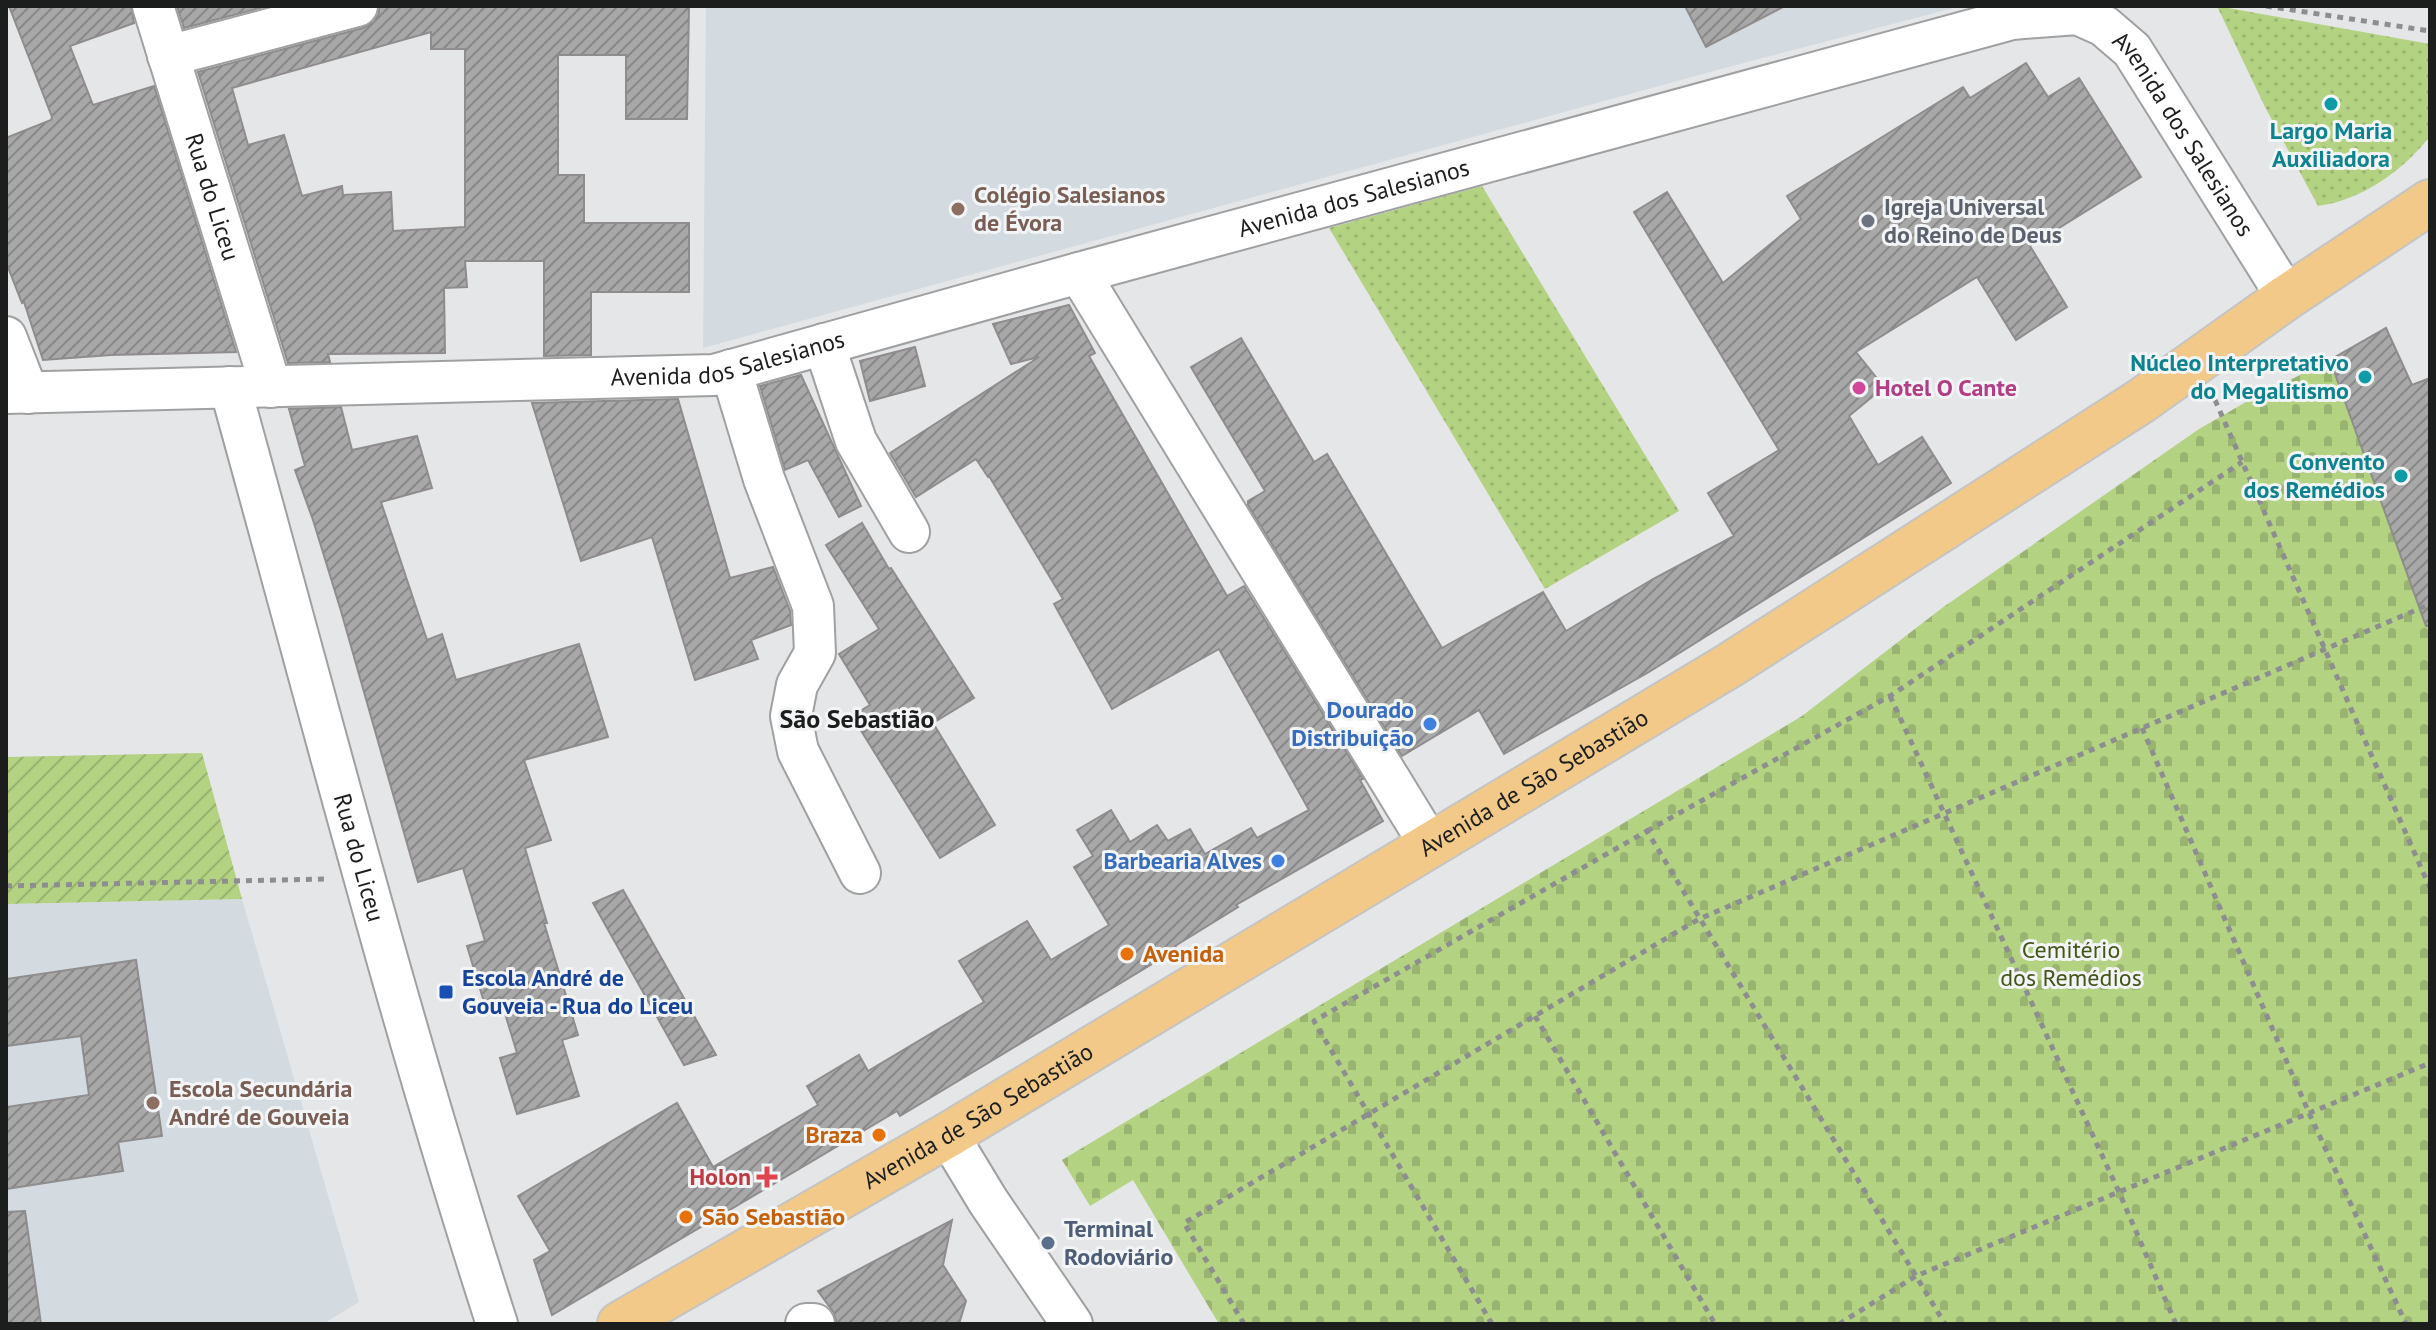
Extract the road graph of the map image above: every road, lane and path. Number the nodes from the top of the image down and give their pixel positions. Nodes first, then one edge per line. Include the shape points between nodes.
1 (153, 6) edge
2 (357, 6) edge
3 (2266, 6) edge
4 (2430, 31) edge
5 (168, 56) junction
6 (2429, 205) edge
7 (1079, 273) junction
8 (2287, 297) junction
9 (6, 337) edge
10 (824, 344) junction
11 (2198, 362) junction
12 (731, 370) junction
13 (230, 387) junction
14 (271, 387) junction
15 (17, 393) edge
16 (2242, 462) junction
17 (909, 532) dead end
18 (2430, 604) edge
19 (2324, 650) junction
20 (1890, 696) junction
21 (2142, 728) junction
22 (1945, 814) junction
23 (1647, 831) junction
24 (1430, 845) junction
25 (860, 873) dead end
26 (366, 877) junction
27 (6, 886) edge
28 (2430, 888) edge
29 (1699, 919) junction
30 (1535, 1016) junction
31 (2430, 1063) edge
32 (2309, 1113) junction
33 (1368, 1114) junction
34 (948, 1135) junction
35 (2119, 1192) junction
36 (1916, 1276) junction
37 (497, 1324) edge
38 (620, 1324) edge
39 (806, 1324) edge
40 (814, 1324) edge
41 (1072, 1324) edge
42 (1244, 1324) edge
43 (1492, 1324) edge
44 (1715, 1324) edge
45 (1839, 1324) edge
46 (1945, 1324) edge
47 (2176, 1324) edge
48 (2406, 1324) edge

1 - 5 street, Rua do Liceu
2 - 5 street
3 - 4 path
5 - 14 street, Rua do Liceu
6 - 8 main road, Avenida de São Sebastião
7 - 8 street, Avenida dos Salesianos via 2012,19 2077,14 2104,26 2132,50
7 - 10 street, Avenida dos Salesianos
7 - 24 street
8 - 11 main road, Avenida de São Sebastião
9 - 15 street
10 - 12 street, Avenida dos Salesianos
10 - 17 street via 856,441
11 - 16 path
11 - 24 main road, Avenida de São Sebastião via 1730,665
12 - 14 street, Avenida dos Salesianos via 714,375
12 - 25 street via 764,479 813,606 815,653 797,685 791,716 798,751
13 - 14 street, Avenida dos Salesianos
13 - 15 street
13 - 26 street, Rua do Liceu
16 - 19 path
16 - 20 path
18 - 19 path
19 - 21 path
19 - 28 path
20 - 22 path
20 - 23 path
21 - 22 path
21 - 32 path
22 - 29 path
22 - 35 path
23 - 29 path
23 - 33 path via 1314,1021
24 - 34 main road, Avenida de São Sebastião
26 - 27 path
26 - 37 street, Rua do Liceu
29 - 30 path
29 - 36 path
30 - 33 path
30 - 44 path
31 - 32 path
32 - 35 path
32 - 48 path
33 - 42 path via 1184,1223
33 - 43 path
34 - 38 main road, Avenida de São Sebastião
34 - 41 street
35 - 36 path
35 - 47 path
36 - 45 path
36 - 46 path
39 - 40 street

